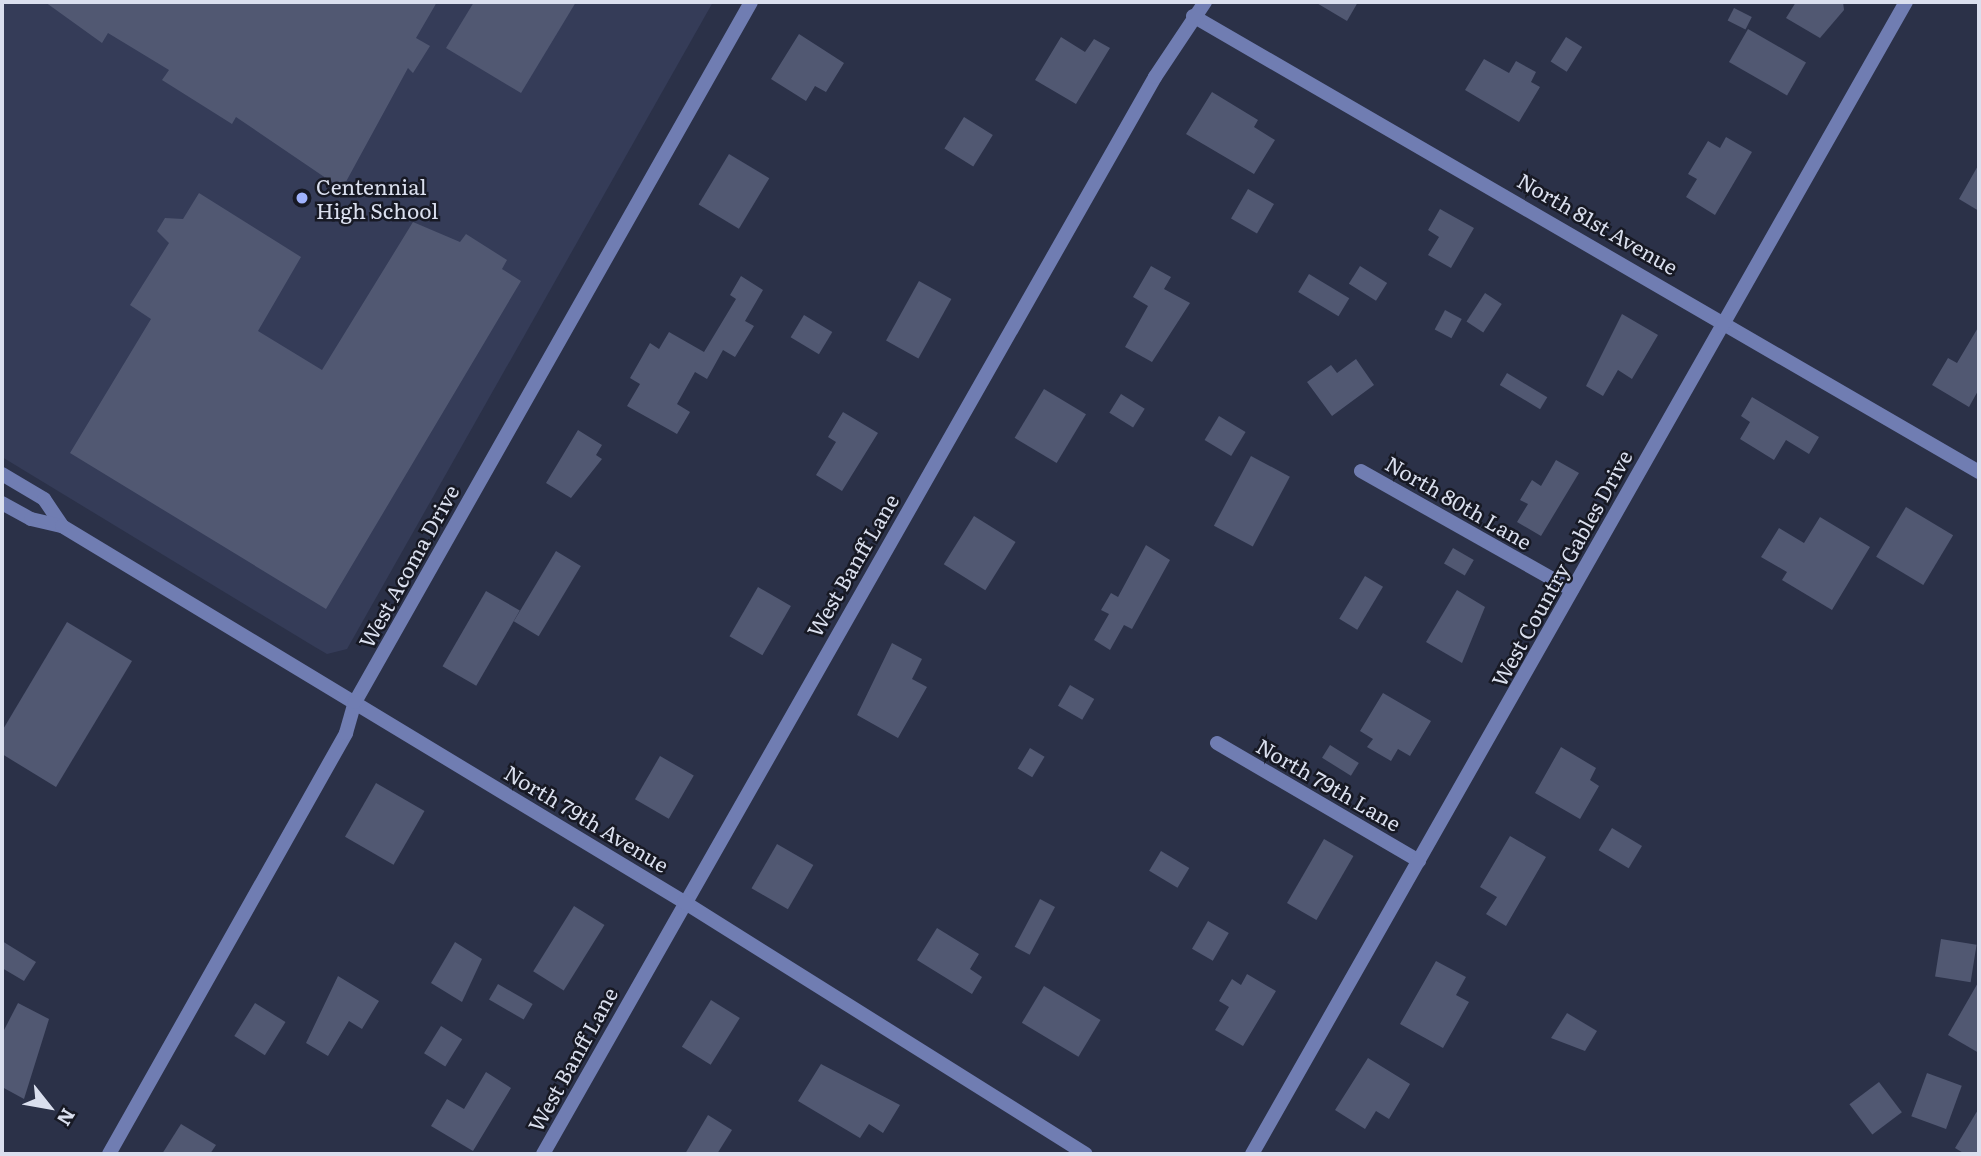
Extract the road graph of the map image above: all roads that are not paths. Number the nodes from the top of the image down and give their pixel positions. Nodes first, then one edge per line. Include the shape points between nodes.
1 (751, 2) edge
2 (1205, 2) edge
3 (1906, 2) edge
4 (1193, 16) junction
5 (1726, 319) junction
6 (1361, 471) dead end
7 (1979, 472) edge
8 (2, 474) edge
9 (2, 503) edge
10 (62, 526) junction
11 (1572, 590) junction
12 (355, 702) junction
13 (1217, 743) dead end
14 (1419, 861) junction
15 (684, 902) junction
16 (109, 1154) edge
17 (543, 1154) edge
18 (1086, 1154) edge
19 (1252, 1154) edge

1 - 12 street, West Acoma Drive
2 - 4 street, West Banff Lane
3 - 5 street, West Country Gables Drive
4 - 5 street, North 81st Avenue
4 - 15 street, West Banff Lane
5 - 7 street, North 81st Avenue
5 - 11 street, West Country Gables Drive
6 - 11 street, North 80th Lane
8 - 10 street, North 79th Avenue via 44,499
9 - 10 street, North 79th Avenue
10 - 12 street, North 79th Avenue
11 - 14 street, West Country Gables Drive
12 - 15 street, North 79th Avenue
12 - 16 street, West Acoma Drive via 346,733
13 - 14 street, North 79th Lane
14 - 19 street, West Country Gables Drive
15 - 17 street, West Banff Lane
15 - 18 street, North 79th Avenue

